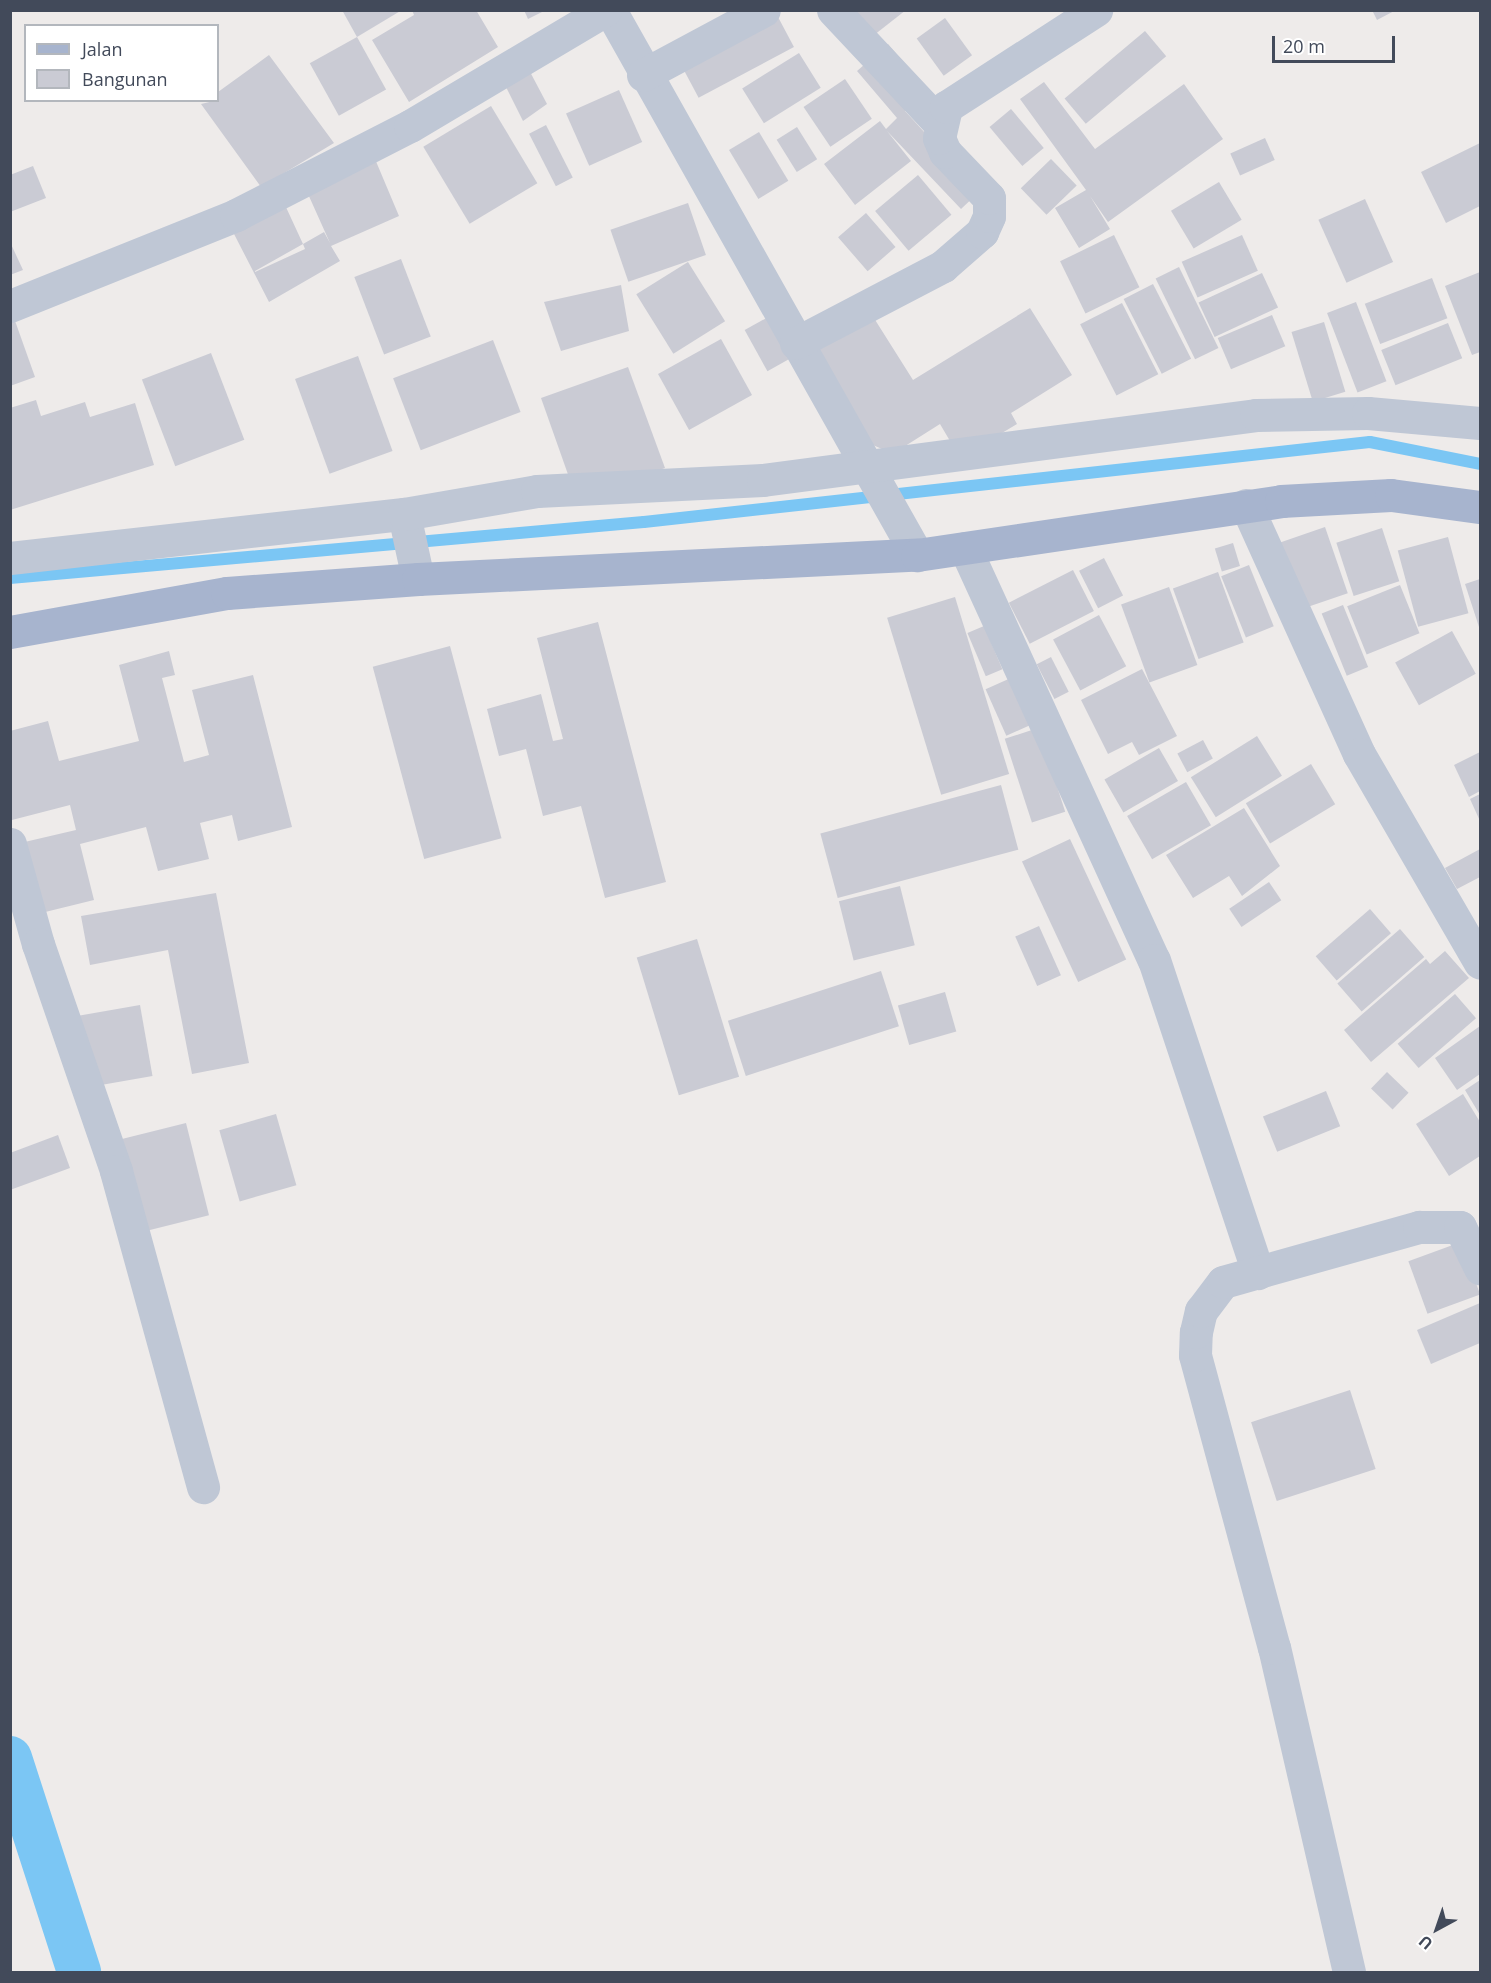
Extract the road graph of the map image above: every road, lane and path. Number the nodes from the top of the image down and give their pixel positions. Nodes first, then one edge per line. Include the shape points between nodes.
1 (605, 10) edge
2 (610, 10) edge
3 (765, 10) edge
4 (833, 10) edge
5 (1096, 10) edge
6 (642, 75) junction
7 (940, 124) junction
8 (10, 306) edge
9 (796, 343) junction
10 (1480, 423) edge
11 (865, 465) junction
12 (1246, 505) junction
13 (1480, 507) edge
14 (405, 523) junction
15 (965, 548) junction
16 (917, 555) junction
17 (10, 558) edge
18 (418, 573) junction
19 (10, 632) edge
20 (10, 844) edge
21 (1480, 963) edge
22 (1480, 1268) edge
23 (1258, 1273) junction
24 (203, 1487) dead end
25 (1349, 1972) edge

1 - 8 street via 410,126 236,215
2 - 6 street
3 - 6 street
4 - 7 street
5 - 7 street via 946,107
6 - 9 street
7 - 9 street via 945,152 989,198 989,216 982,232 943,266
9 - 11 street
10 - 11 street via 1368,413 1256,414
11 - 14 street via 763,480 537,491
11 - 16 street
12 - 13 main road via 1391,495
12 - 15 main road
12 - 21 street via 1354,743
14 - 17 street
14 - 18 street
15 - 16 main road
15 - 23 street via 1154,960
16 - 18 main road
18 - 19 main road via 227,593
20 - 24 street via 38,944 116,1171
22 - 23 street via 1460,1227 1419,1227
23 - 25 street via 1223,1282 1201,1311 1195,1355 1274,1648

